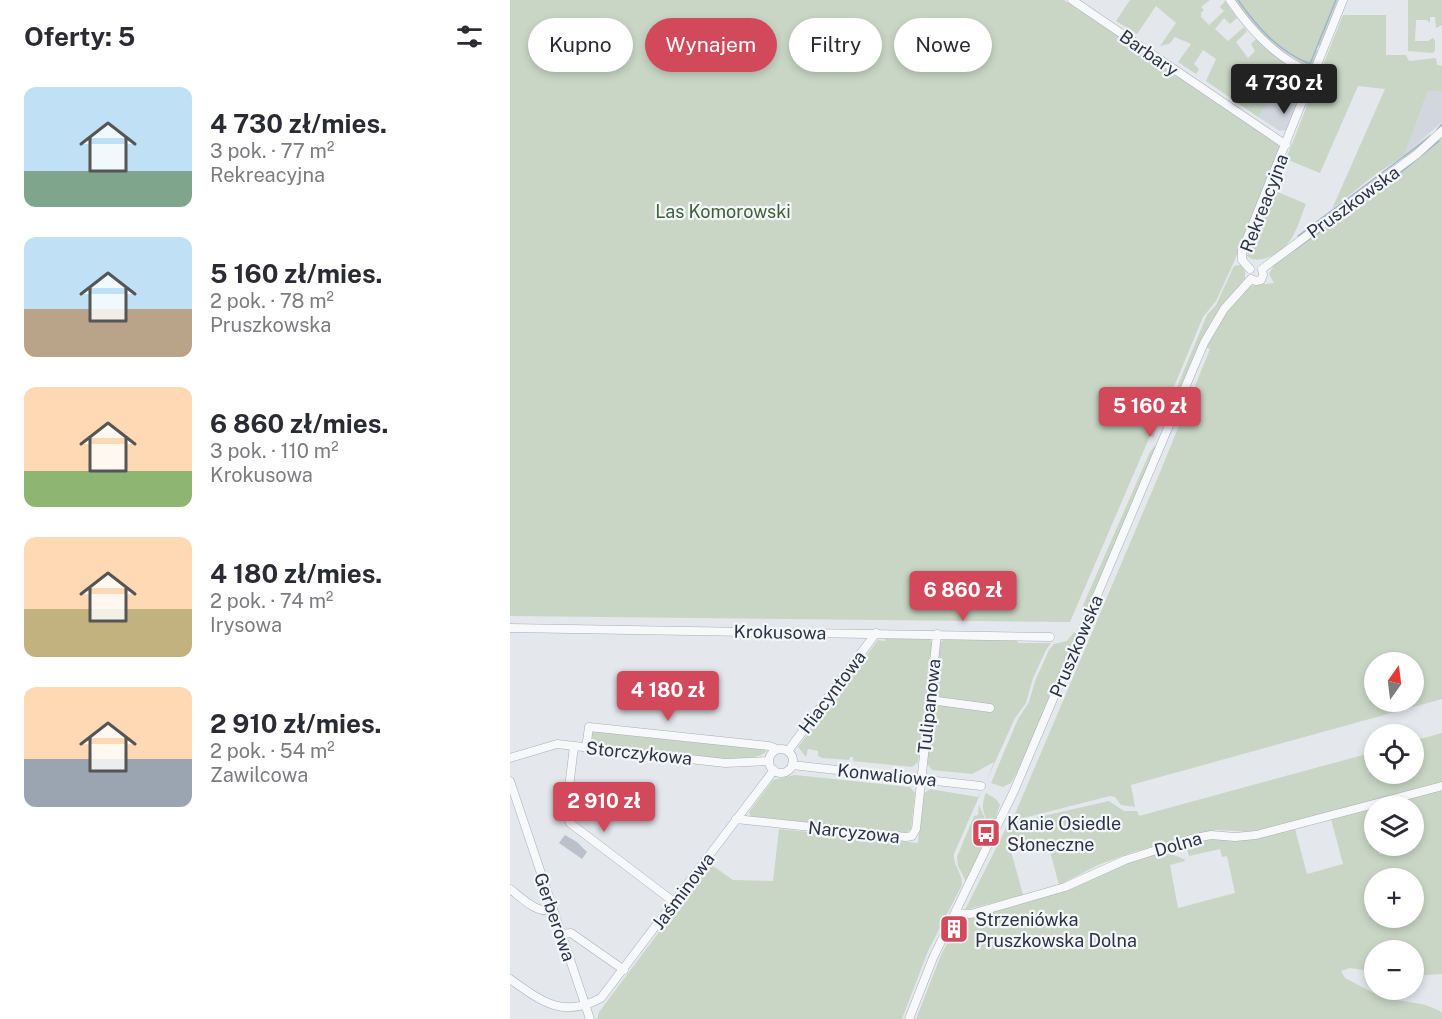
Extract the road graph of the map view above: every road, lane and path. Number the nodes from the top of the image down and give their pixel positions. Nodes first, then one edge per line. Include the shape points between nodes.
1 (1072, 0) edge
2 (1230, 0) edge
3 (1343, 0) edge
4 (1314, 74) junction
5 (1442, 131) edge
6 (1286, 145) junction
7 (1251, 269) junction
8 (1262, 269) junction
9 (1251, 279) junction
10 (510, 628) edge
11 (876, 633) junction
12 (937, 634) junction
13 (1050, 636) dead end
14 (930, 700) junction
15 (990, 708) dead end
16 (574, 746) junction
17 (586, 748) junction
18 (777, 749) junction
19 (788, 751) junction
20 (510, 758) edge
21 (769, 761) junction
22 (792, 765) junction
23 (774, 770) junction
24 (922, 778) junction
25 (510, 781) edge
26 (981, 786) dead end
27 (1442, 786) edge
28 (736, 819) junction
29 (510, 889) edge
30 (674, 902) junction
31 (552, 909) junction
32 (955, 913) junction
33 (561, 934) junction
34 (624, 970) junction
35 (510, 979) edge
36 (586, 1004) junction
37 (590, 1019) edge
38 (909, 1019) edge

1 - 6 street, Barbary
2 - 4 street via 1245,22 1269,45
3 - 4 street, Rekreacyjna
4 - 6 street, Rekreacyjna
5 - 8 street, Pruszkowska via 1417,154
6 - 7 street, Rekreacyjna via 1241,253
7 - 8 street
7 - 9 street
8 - 9 street via 1261,280
9 - 32 street, Pruszkowska via 1224,309 1204,343 1010,803
10 - 11 street, Krokusowa
11 - 12 street, Krokusowa
11 - 19 street, Hiacyntowa
12 - 13 street, Krokusowa
12 - 14 street, Tulipanowa
14 - 15 street
14 - 24 street, Tulipanowa
16 - 17 street, Storczykowa
16 - 20 street, Storczykowa via 552,744
16 - 30 street via 566,813 570,823
17 - 18 street via 589,727
17 - 21 street, Storczykowa via 725,763
18 - 19 street
18 - 21 street
19 - 22 street
21 - 23 street
22 - 23 street via 784,772
22 - 24 street, Konwaliowa
23 - 28 street, Jaśminowa
24 - 26 street, Konwaliowa
24 - 28 street, Narcyzowa via 916,831 910,837
25 - 31 street, Gerberowa
27 - 32 street, Dolna via 1257,835 1191,839 1125,860 1065,887 971,914
28 - 30 street, Jaśminowa
29 - 31 street via 537,908
30 - 34 street, Jaśminowa
31 - 33 street, Gerberowa
32 - 38 street, Pruszkowska
33 - 34 street via 571,933
33 - 36 street, Gerberowa
34 - 36 street, Jaśminowa via 601,998
35 - 36 street via 551,1006
36 - 37 street, Gerberowa

